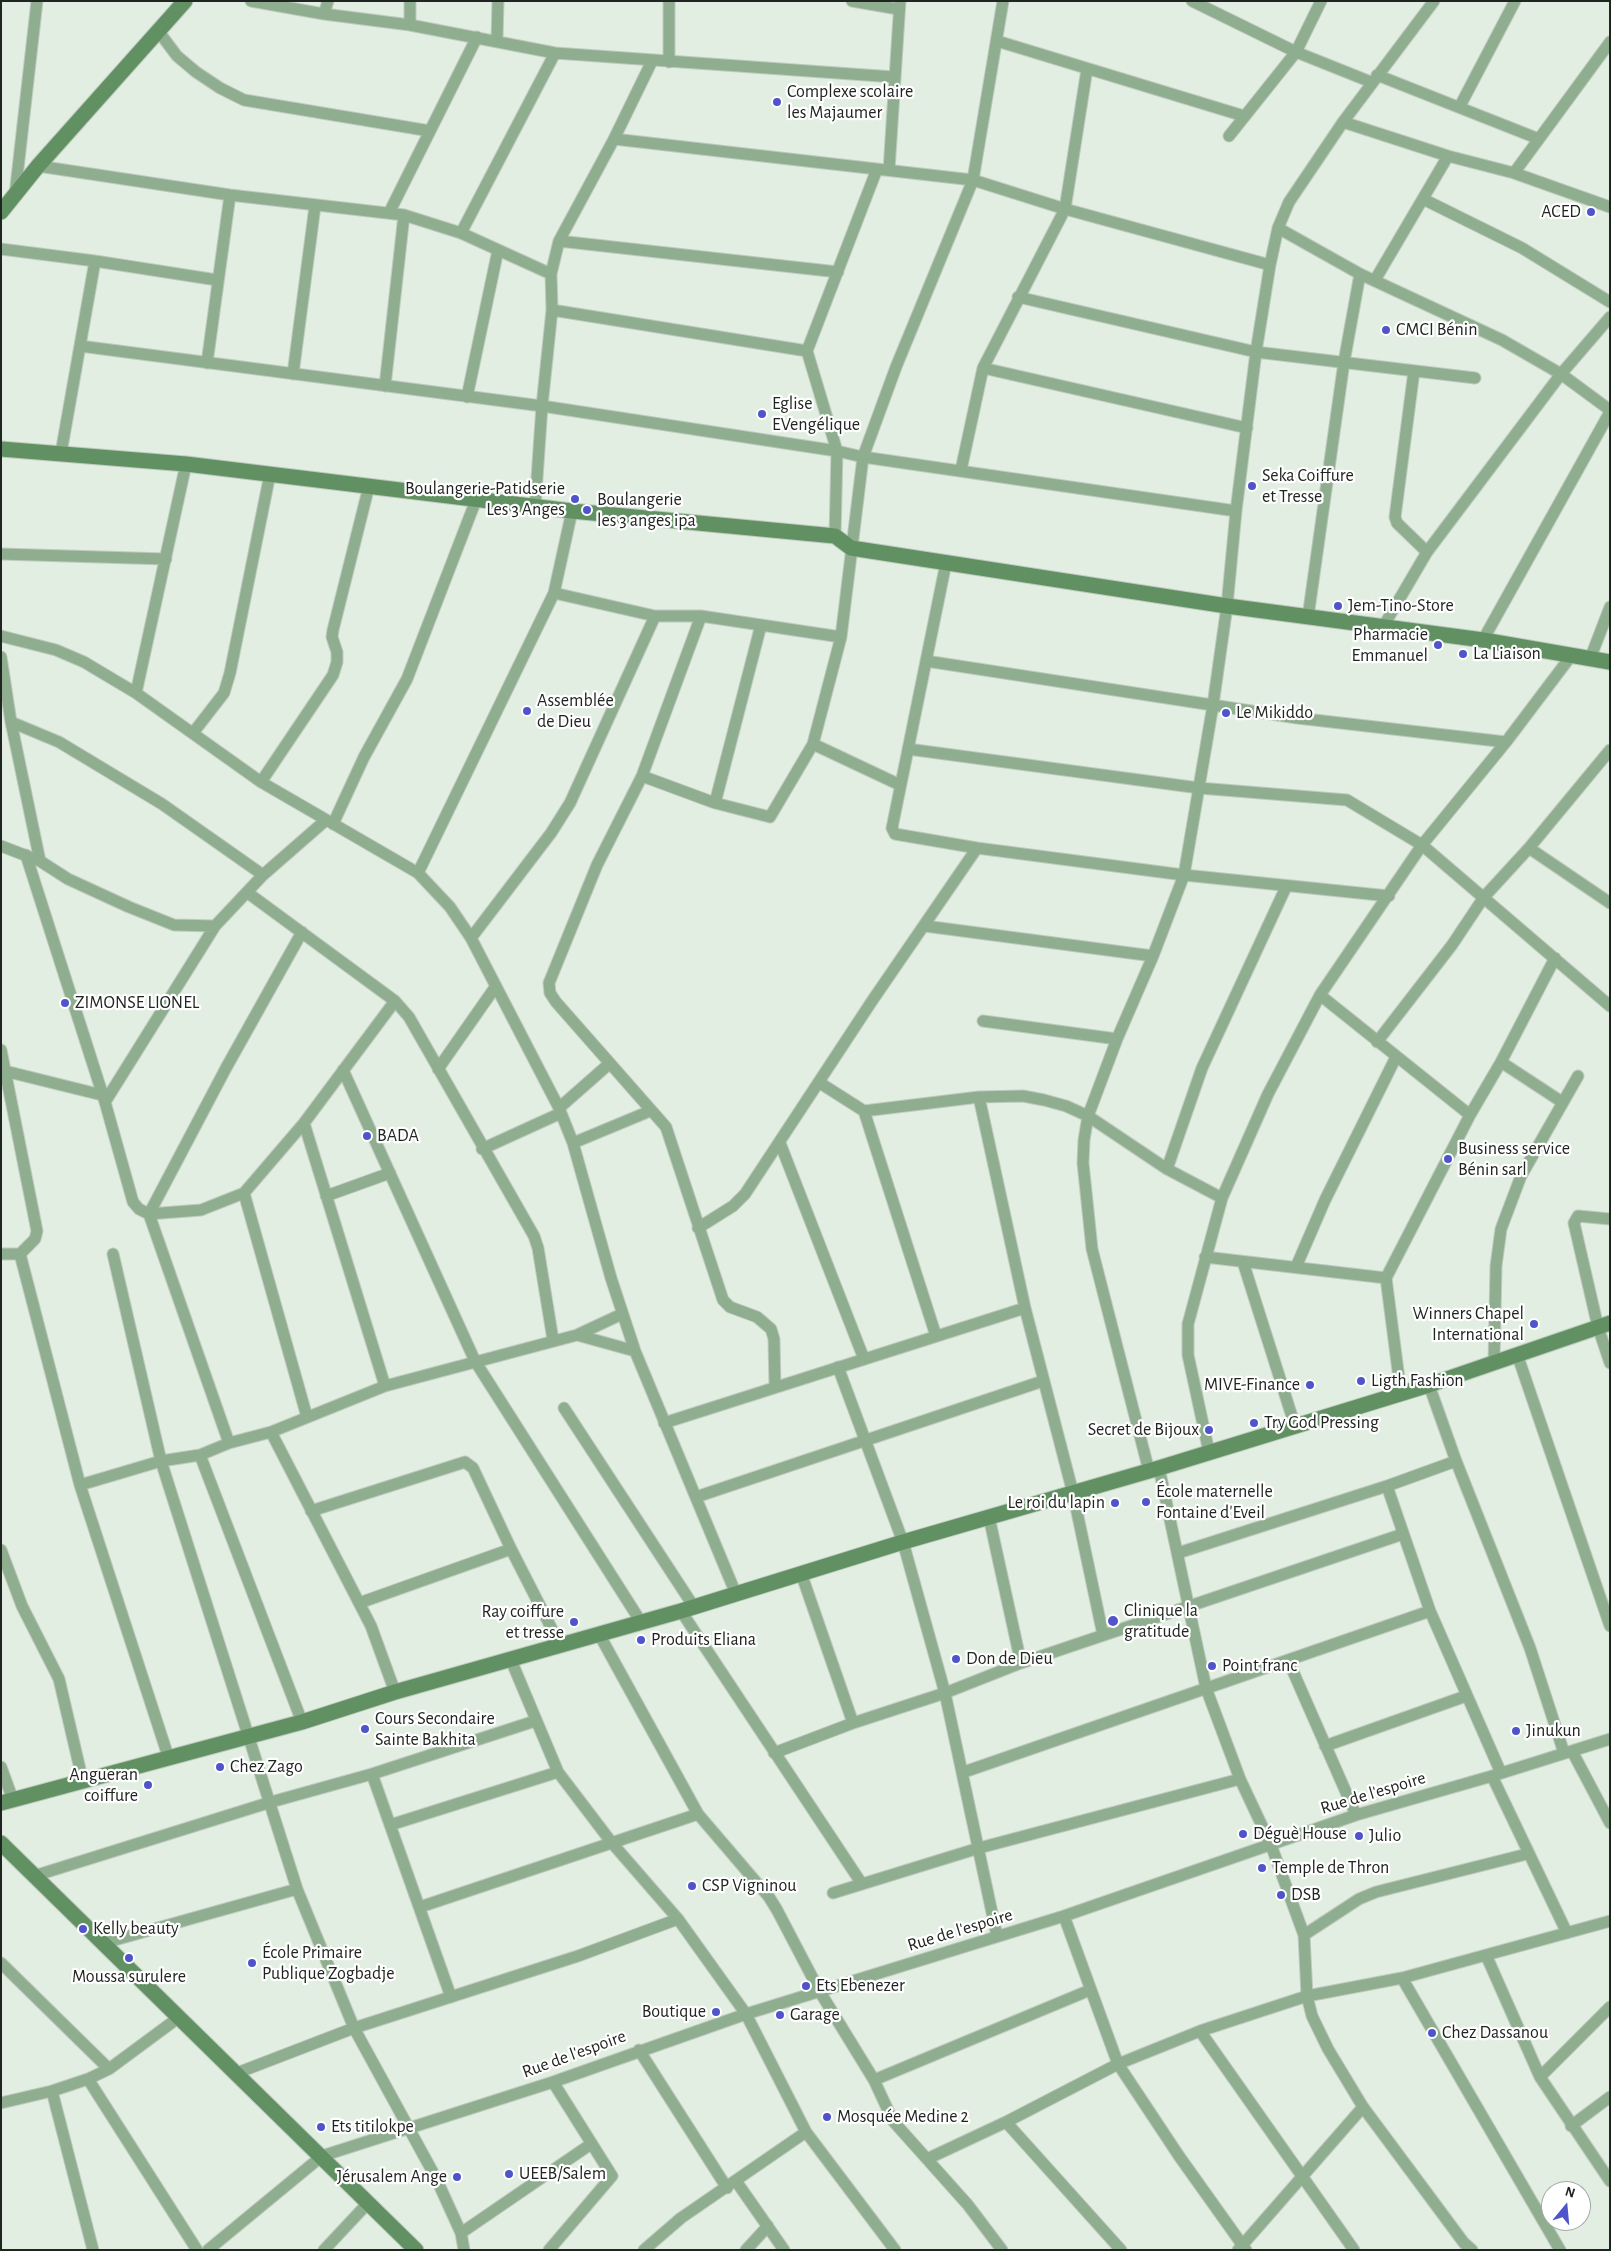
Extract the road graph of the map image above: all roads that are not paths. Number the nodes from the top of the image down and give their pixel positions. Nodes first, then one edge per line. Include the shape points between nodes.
1 (37, 1) edge
2 (185, 1) edge
3 (252, 1) edge
4 (328, 1) edge
5 (410, 1) edge
6 (498, 1) edge
7 (669, 1) edge
8 (852, 1) edge
9 (1003, 1) edge
10 (1192, 1) edge
11 (1321, 1) edge
12 (1434, 1) edge
13 (1515, 1) edge
14 (899, 5) edge
15 (324, 14) junction
16 (410, 26) junction
17 (158, 32) junction
18 (477, 37) junction
19 (497, 41) junction
20 (997, 41) junction
21 (1610, 42) edge
22 (1296, 52) junction
23 (555, 53) junction
24 (652, 61) junction
25 (669, 62) junction
26 (1087, 68) junction
27 (894, 77) junction
28 (1374, 79) junction
29 (1460, 106) junction
30 (1244, 116) junction
31 (1343, 122) junction
32 (430, 131) junction
33 (1229, 136) dead end
34 (614, 139) junction
35 (1539, 139) junction
36 (1448, 156) junction
37 (38, 166) junction
38 (877, 168) junction
39 (889, 170) junction
40 (1514, 173) junction
41 (973, 180) junction
42 (15, 195) junction
43 (230, 195) junction
44 (1423, 199) junction
45 (1608, 203) edge
46 (315, 206) junction
47 (1065, 209) junction
48 (1, 212) edge
49 (389, 213) junction
50 (404, 216) junction
51 (1278, 228) junction
52 (461, 233) junction
53 (559, 241) junction
54 (1, 249) edge
55 (498, 250) junction
56 (95, 261) junction
57 (1270, 265) junction
58 (838, 272) junction
59 (551, 274) junction
60 (1360, 274) junction
61 (218, 280) junction
62 (1375, 280) junction
63 (1018, 298) junction
64 (1610, 302) edge
65 (552, 310) junction
66 (1610, 317) edge
67 (80, 346) junction
68 (807, 351) junction
69 (1256, 352) junction
70 (1344, 362) junction
71 (207, 363) junction
72 (983, 368) junction
73 (1414, 371) junction
74 (293, 374) junction
75 (1561, 374) junction
76 (1475, 378) dead end
77 (385, 386) junction
78 (467, 397) junction
79 (542, 406) junction
80 (1610, 411) edge
81 (1246, 428) junction
82 (1, 449) edge
83 (837, 451) junction
84 (61, 453) junction
85 (863, 457) junction
86 (186, 464) junction
87 (961, 470) junction
88 (270, 474) junction
89 (369, 486) junction
90 (476, 500) junction
91 (535, 507) junction
92 (572, 511) junction
93 (1236, 511) junction
94 (835, 536) junction
95 (850, 548) junction
96 (1427, 552) junction
97 (1, 554) edge
98 (166, 559) junction
99 (946, 563) junction
100 (554, 593) junction
101 (1227, 606) junction
102 (1610, 607) edge
103 (654, 616) junction
104 (701, 616) junction
105 (1308, 617) junction
106 (761, 625) junction
107 (1383, 627) junction
108 (1, 636) edge
109 (841, 637) junction
110 (1483, 640) junction
111 (1571, 656) junction
112 (1, 657) edge
113 (1590, 659) junction
114 (926, 661) junction
115 (1610, 662) edge
116 (136, 693) junction
117 (1213, 705) junction
118 (12, 722) junction
119 (193, 734) junction
120 (1506, 742) junction
121 (813, 744) junction
122 (908, 749) junction
123 (1610, 750) edge
124 (642, 776) junction
125 (261, 782) junction
126 (900, 786) junction
127 (1199, 788) junction
128 (715, 803) junction
129 (329, 822) junction
130 (1422, 845) junction
131 (1, 846) edge
132 (977, 848) junction
133 (1529, 848) junction
134 (26, 855) junction
135 (40, 861) junction
136 (418, 873) junction
137 (263, 875) junction
138 (1184, 875) junction
139 (1286, 886) junction
140 (248, 893) junction
141 (1389, 896) junction
142 (1484, 897) junction
143 (1610, 903) edge
144 (215, 926) junction
145 (925, 926) junction
146 (302, 932) junction
147 (472, 938) junction
148 (1153, 956) junction
149 (1555, 958) junction
150 (496, 986) junction
151 (1320, 995) junction
152 (395, 1001) junction
153 (1610, 1006) edge
154 (983, 1021) dead end
155 (1117, 1039) junction
156 (1377, 1042) junction
157 (1, 1050) edge
158 (1396, 1057) junction
159 (1501, 1062) junction
160 (609, 1064) junction
161 (438, 1069) junction
162 (344, 1070) junction
163 (4, 1071) edge
164 (1578, 1076) dead end
165 (820, 1083) junction
166 (979, 1097) junction
167 (103, 1098) junction
168 (1562, 1102) junction
169 (560, 1110) junction
170 (650, 1111) junction
171 (864, 1111) junction
172 (1470, 1115) junction
173 (1088, 1116) junction
174 (304, 1124) junction
175 (573, 1143) junction
176 (780, 1143) junction
177 (482, 1149) junction
178 (1167, 1169) junction
179 (390, 1173) junction
180 (244, 1193) junction
181 (326, 1196) junction
182 (1222, 1198) junction
183 (150, 1214) junction
184 (1610, 1219) edge
185 (698, 1228) junction
186 (1, 1254) edge
187 (20, 1254) junction
188 (112, 1254) dead end
189 (1205, 1257) junction
190 (1243, 1262) junction
191 (1296, 1267) junction
192 (1386, 1278) junction
193 (1025, 1308) junction
194 (622, 1314) junction
195 (1604, 1325) edge
196 (577, 1335) junction
197 (936, 1336) junction
198 (553, 1340) junction
199 (635, 1351) junction
200 (1517, 1354) junction
201 (864, 1359) junction
202 (475, 1361) junction
203 (1494, 1362) junction
204 (1610, 1364) edge
205 (838, 1367) junction
206 (1043, 1381) junction
207 (1429, 1385) junction
208 (385, 1386) junction
209 (775, 1387) junction
210 (1401, 1394) junction
211 (564, 1408) dead end
212 (307, 1418) junction
213 (664, 1423) junction
214 (1295, 1426) junction
215 (271, 1432) junction
216 (865, 1441) junction
217 (228, 1443) junction
218 (1209, 1452) junction
219 (200, 1455) junction
220 (161, 1461) junction
221 (1456, 1461) junction
222 (1154, 1470) junction
223 (80, 1485) junction
224 (1388, 1486) junction
225 (1073, 1493) junction
226 (696, 1497) junction
227 (311, 1511) junction
228 (989, 1517) junction
229 (1403, 1534) junction
230 (903, 1542) junction
231 (511, 1549) junction
232 (1, 1550) edge
233 (1178, 1553) junction
234 (801, 1573) junction
235 (736, 1594) junction
236 (359, 1603) junction
237 (1189, 1606) junction
238 (687, 1609) junction
239 (1430, 1611) junction
240 (641, 1622) junction
241 (1610, 1626) edge
242 (599, 1634) junction
243 (1103, 1635) junction
244 (560, 1645) junction
245 (511, 1660) junction
246 (1288, 1660) junction
247 (1021, 1663) junction
248 (1206, 1688) junction
249 (395, 1692) junction
250 (945, 1693) junction
251 (1466, 1696) junction
252 (535, 1721) junction
253 (302, 1722) junction
254 (853, 1723) junction
255 (247, 1738) junction
256 (1610, 1739) edge
257 (1325, 1746) junction
258 (1568, 1752) junction
259 (774, 1753) junction
260 (168, 1759) junction
261 (1, 1767) edge
262 (558, 1772) junction
263 (964, 1772) junction
264 (372, 1774) junction
265 (1496, 1775) junction
266 (1240, 1779) junction
267 (83, 1782) junction
268 (7, 1802) edge
269 (271, 1802) junction
270 (698, 1814) junction
271 (1356, 1815) junction
272 (1610, 1823) edge
273 (390, 1825) junction
274 (612, 1843) junction
275 (1, 1844) edge
276 (1271, 1845) junction
277 (979, 1848) junction
278 (1527, 1854) junction
279 (34, 1876) junction
280 (862, 1884) junction
281 (297, 1889) junction
282 (833, 1893) dead end
283 (420, 1907) junction
284 (1064, 1916) junction
285 (678, 1919) junction
286 (1610, 1921) edge
287 (1567, 1933) junction
288 (997, 1936) junction
289 (1304, 1936) junction
290 (104, 1943) junction
291 (1486, 1955) junction
292 (1, 1963) edge
293 (1402, 1978) junction
294 (1090, 1990) junction
295 (820, 1992) junction
296 (1307, 1996) junction
297 (451, 1997) junction
298 (1610, 2007) edge
299 (746, 2014) junction
300 (178, 2018) junction
301 (354, 2028) junction
302 (1200, 2031) junction
303 (639, 2050) junction
304 (1118, 2064) junction
305 (109, 2069) junction
306 (237, 2073) junction
307 (1540, 2077) junction
308 (88, 2079) junction
309 (874, 2080) junction
310 (553, 2082) junction
311 (52, 2091) junction
312 (1610, 2097) edge
313 (1, 2103) edge
314 (1363, 2107) junction
315 (1006, 2122) junction
316 (1571, 2126) junction
317 (411, 2129) junction
318 (806, 2132) junction
319 (591, 2144) junction
320 (322, 2156) junction
321 (927, 2159) junction
322 (1302, 2174) junction
323 (1610, 2181) edge
324 (732, 2184) junction
325 (368, 2203) junction
326 (768, 2226) junction
327 (461, 2233) junction
328 (1465, 2247) edge
329 (1242, 2248) edge
330 (93, 2250) edge
331 (197, 2250) edge
332 (208, 2250) edge
333 (324, 2250) edge
334 (416, 2250) edge
335 (464, 2250) edge
336 (549, 2250) edge
337 (644, 2250) edge
338 (746, 2250) edge
339 (784, 2250) edge
340 (895, 2250) edge
341 (1002, 2250) edge
342 (1121, 2250) edge
343 (1354, 2250) edge
344 (1560, 2250) edge

1 - 42 street
2 - 17 main road
3 - 15 street
4 - 15 street
5 - 16 street
6 - 19 street
7 - 25 street
8 - 14 street
9 - 20 street
10 - 22 street
11 - 22 street
12 - 28 street
13 - 29 street
14 - 27 street
15 - 16 street
16 - 18 street
17 - 32 street via 177,56 196,72 244,100
17 - 37 main road
18 - 19 street
18 - 32 street
19 - 23 street
20 - 26 street
20 - 41 street
21 - 35 street
22 - 28 street
22 - 30 street
23 - 24 street
23 - 52 street
24 - 25 street
24 - 34 street
25 - 27 street
26 - 30 street
26 - 47 street
27 - 39 street
28 - 29 street
28 - 31 street
29 - 35 street
30 - 33 street
31 - 36 street
31 - 51 street via 1289,202
32 - 49 street
34 - 38 street
34 - 53 street
35 - 40 street
36 - 40 street
36 - 44 street
37 - 42 main road
37 - 43 street
38 - 39 street
38 - 58 street
39 - 41 street
40 - 45 street
41 - 47 street
41 - 85 street via 896,367
42 - 48 main road
43 - 46 street
43 - 61 street
44 - 62 street
44 - 64 street via 1522,248
46 - 49 street
46 - 74 street
47 - 57 street
47 - 63 street
49 - 50 street
50 - 52 street
50 - 77 street
51 - 57 street
51 - 60 street
52 - 55 street
53 - 58 street
53 - 59 street
54 - 56 street
55 - 59 street
55 - 78 street
56 - 61 street
56 - 67 street
57 - 69 street
58 - 68 street
59 - 65 street
60 - 62 street
60 - 70 street
61 - 71 street
62 - 75 street via 1470,323
63 - 69 street
63 - 72 street
65 - 68 street
65 - 79 street
66 - 75 street
67 - 71 street
67 - 84 street
68 - 83 street
69 - 70 street
69 - 81 street
70 - 73 street
70 - 105 street
71 - 74 street
72 - 81 street
72 - 87 street
73 - 76 street
73 - 96 street via 1395,517 1397,524
74 - 77 street
75 - 80 street
75 - 96 street
77 - 78 street
78 - 79 street
79 - 83 street
79 - 91 street
80 - 110 street
81 - 93 street
82 - 84 main road
83 - 85 street
83 - 94 street
84 - 86 main road
85 - 87 street
85 - 95 street
86 - 88 main road
86 - 98 street
87 - 93 street
88 - 89 main road
88 - 119 street via 224,694
89 - 90 main road
89 - 125 street via 333,630 337,662 332,675
90 - 91 main road
90 - 129 street via 407,679
91 - 92 main road
92 - 94 main road
92 - 100 street
93 - 101 street
94 - 95 main road
95 - 99 main road
95 - 109 street
96 - 107 street
97 - 98 street
98 - 116 street
99 - 101 main road
99 - 114 street
100 - 103 street
100 - 136 street
101 - 105 main road
101 - 117 street
102 - 113 street
103 - 104 street
103 - 147 street via 570,803
104 - 106 street
104 - 124 street
105 - 107 main road
106 - 109 street
106 - 128 street
107 - 110 main road
108 - 116 street via 56,650 84,662
109 - 121 street
110 - 111 main road
111 - 113 main road
111 - 120 street
112 - 118 street
113 - 115 main road
114 - 117 street
114 - 122 street
116 - 119 street
117 - 120 street
117 - 127 street
118 - 135 street
118 - 137 street via 60,742 162,804
119 - 125 street
120 - 130 street
121 - 126 street
121 - 128 street via 770,817
122 - 126 street
122 - 127 street
123 - 133 street
124 - 128 street
124 - 160 street via 597,865 549,984 556,1002
125 - 129 street
126 - 132 street via 892,828 895,834
127 - 130 street via 1347,800
127 - 138 street
129 - 136 street
129 - 137 street
130 - 141 street
130 - 142 street
131 - 134 street
132 - 138 street
132 - 145 street
133 - 142 street
133 - 143 street
134 - 135 street
134 - 167 street
135 - 144 street via 77,883 174,925
136 - 147 street via 450,907
137 - 140 street
138 - 139 street
138 - 148 street
139 - 141 street
139 - 178 street via 1202,1068
140 - 144 street
140 - 146 street
141 - 151 street
142 - 149 street
142 - 156 street via 1452,945
144 - 167 street
145 - 148 street
145 - 165 street
146 - 152 street
146 - 183 street
147 - 150 street
148 - 155 street
149 - 153 street
149 - 159 street
150 - 161 street
150 - 169 street
151 - 156 street
151 - 182 street via 1268,1094
152 - 161 street via 409,1017
152 - 162 street
154 - 155 street
155 - 173 street
156 - 158 street
157 - 163 street
158 - 172 street
158 - 191 street via 1328,1192
159 - 168 street
159 - 172 street
160 - 169 street
160 - 170 street
161 - 177 street
162 - 174 street
162 - 179 street
163 - 167 street
163 - 187 street via 37,1230 35,1239
164 - 168 street
165 - 171 street
165 - 176 street
166 - 171 street
166 - 173 street via 1023,1096 1066,1106
166 - 193 street
167 - 183 street via 133,1202
168 - 203 street via 1521,1176 1501,1228 1496,1266
169 - 175 street
169 - 177 street
170 - 175 street
170 - 185 street via 666,1127
171 - 197 street
172 - 192 street
173 - 178 street
173 - 222 street via 1083,1163 1092,1249
174 - 180 street
174 - 181 street
175 - 194 street
176 - 185 street via 739,1201
176 - 201 street
177 - 198 street via 534,1236
178 - 182 street
179 - 181 street
179 - 202 street
180 - 183 street via 201,1210
180 - 212 street
181 - 208 street
182 - 189 street
183 - 217 street
184 - 195 street via 1578,1216 1574,1223
185 - 209 street via 722,1300 771,1329
186 - 187 street
187 - 223 street
188 - 220 street
189 - 190 street
189 - 218 street via 1186,1339
190 - 191 street
190 - 214 street
191 - 192 street
192 - 210 street
193 - 197 street
193 - 206 street
194 - 196 street
194 - 199 street
195 - 200 main road
195 - 204 street
196 - 198 street
196 - 199 street
197 - 201 street
198 - 202 street
199 - 213 street
200 - 203 main road
200 - 241 street
201 - 205 street
202 - 208 street
202 - 240 street
203 - 207 main road
205 - 209 street
205 - 216 street
206 - 216 street
206 - 225 street
207 - 210 main road
207 - 221 street
208 - 212 street
209 - 213 street
210 - 214 main road
211 - 238 street
212 - 215 street
213 - 226 street
214 - 218 main road
215 - 217 street
215 - 227 street
216 - 226 street
216 - 230 street
217 - 219 street
218 - 222 main road
219 - 220 street
219 - 253 street
220 - 223 street
220 - 255 street
221 - 224 street
221 - 258 street
222 - 225 main road
222 - 233 street
223 - 260 street
224 - 229 street
224 - 233 street
225 - 228 main road
225 - 243 street
226 - 235 street
227 - 231 street via 463,1461 474,1468
227 - 236 street
228 - 230 main road
228 - 247 street
229 - 237 street
229 - 239 street
230 - 234 main road
230 - 250 street
231 - 236 street
231 - 244 street
232 - 267 street via 22,1606 59,1679
233 - 237 street
234 - 235 main road
234 - 254 street
235 - 238 main road
236 - 249 street
237 - 243 street
237 - 248 street
238 - 240 main road
238 - 259 street
239 - 246 street
239 - 251 street
240 - 242 main road
242 - 244 main road
242 - 270 street
243 - 247 street
244 - 245 main road
245 - 249 main road
245 - 252 street
246 - 248 street
246 - 257 street
247 - 250 street
248 - 263 street
248 - 266 street
249 - 253 main road
250 - 254 street
250 - 263 street
251 - 257 street
251 - 265 street
252 - 262 street
252 - 264 street
253 - 255 main road
254 - 259 street
255 - 260 main road
255 - 269 street
256 - 258 street, Rue de l'espoire
257 - 271 street
258 - 265 street, Rue de l'espoire
258 - 272 street
259 - 280 street
260 - 267 main road
261 - 268 street
262 - 273 street
262 - 274 street
263 - 277 street
264 - 269 street
264 - 273 street
265 - 271 street, Rue de l'espoire
265 - 278 street
266 - 276 street
266 - 277 street
267 - 268 main road
269 - 279 street
269 - 281 street
270 - 274 street
270 - 295 street via 769,1897
271 - 276 street, Rue de l'espoire
273 - 283 street
274 - 283 street
274 - 285 street
275 - 279 main road
276 - 284 street, Rue de l'espoire
276 - 289 street
277 - 280 street
277 - 288 street
278 - 287 street
278 - 289 street via 1376,1892 1359,1899
279 - 290 main road
280 - 282 street
281 - 290 street
281 - 301 street
283 - 297 street
284 - 288 street, Rue de l'espoire
284 - 294 street
285 - 297 street
285 - 299 street
286 - 287 street
287 - 291 street
288 - 295 street, Rue de l'espoire
289 - 296 street
290 - 300 main road
291 - 293 street
291 - 307 street
292 - 305 street
293 - 296 street
293 - 344 street
294 - 304 street
294 - 309 street
295 - 299 street, Rue de l'espoire
295 - 309 street
296 - 302 street
296 - 314 street via 1312,2016 1328,2049
297 - 301 street
298 - 307 street
299 - 303 street, Rue de l'espoire
299 - 318 street
300 - 305 street
300 - 306 main road
301 - 306 street
301 - 317 street
302 - 304 street
302 - 322 street
303 - 310 street, Rue de l'espoire
303 - 324 street
304 - 315 street
304 - 329 street
305 - 308 street
306 - 320 main road
307 - 316 street
308 - 311 street
308 - 331 street
309 - 321 street via 893,2121
310 - 317 street, Rue de l'espoire
310 - 319 street
311 - 313 street
311 - 330 street
312 - 316 street
314 - 322 street
314 - 328 street
315 - 321 street
315 - 342 street
316 - 323 street
317 - 320 street, Rue de l'espoire
317 - 327 street
318 - 324 street
318 - 340 street
319 - 327 street
319 - 336 street via 611,2172 611,2178
320 - 325 main road
320 - 332 street
321 - 341 street
322 - 329 street
322 - 343 street
324 - 326 street
324 - 337 street via 680,2218
325 - 333 street
325 - 334 main road
326 - 338 street
326 - 339 street
327 - 335 street

